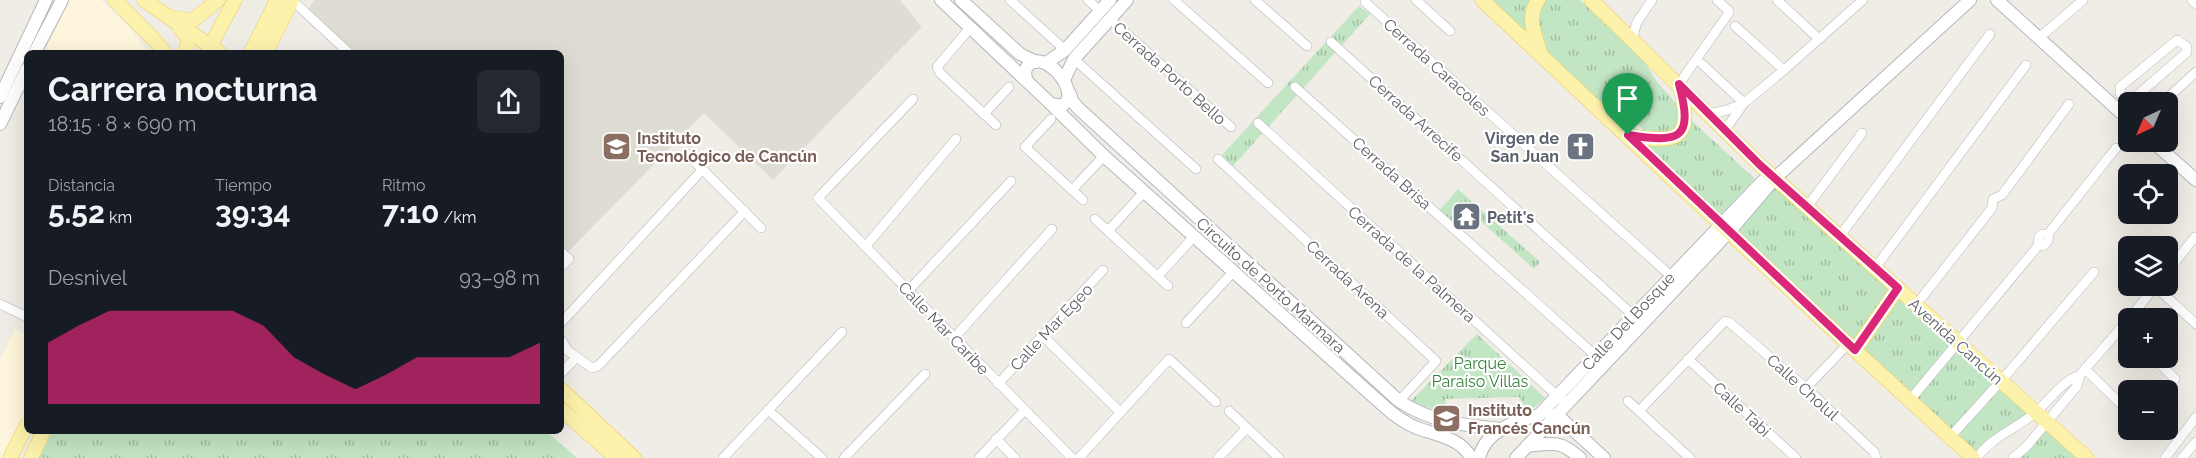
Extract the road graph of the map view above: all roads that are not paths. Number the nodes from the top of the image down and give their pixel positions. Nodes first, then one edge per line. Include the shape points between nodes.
1 (46, 0) edge
2 (62, 0) edge
3 (115, 0) edge
4 (144, 0) edge
5 (218, 0) edge
6 (235, 0) edge
7 (292, 0) edge
8 (941, 0) edge
9 (961, 0) edge
10 (1010, 0) edge
11 (1089, 0) edge
12 (1110, 0) edge
13 (1127, 0) edge
14 (1174, 0) edge
15 (1255, 0) edge
16 (1416, 0) edge
17 (1482, 0) edge
18 (1538, 0) edge
19 (1591, 0) edge
20 (1652, 0) edge
21 (1717, 0) edge
22 (1777, 0) edge
23 (1970, 0) edge
24 (1997, 0) edge
25 (2082, 0) edge
26 (2192, 0) edge
27 (278, 2) edge
28 (1365, 2) dead end
29 (1857, 2) edge
30 (2196, 3) edge
31 (163, 15) junction
32 (1105, 15) junction
33 (1637, 22) junction
34 (178, 25) junction
35 (1617, 25) junction
36 (1735, 26) dead end
37 (970, 28) junction
38 (1450, 31) dead end
39 (1990, 34) dead end
40 (2039, 38) junction
41 (1632, 39) junction
42 (1819, 39) junction
43 (1331, 42) dead end
44 (1307, 46) dead end
45 (160, 49) edge
46 (36, 50) edge
47 (186, 50) edge
48 (211, 50) edge
49 (212, 50) edge
50 (252, 50) edge
51 (267, 50) edge
52 (346, 50) edge
53 (1065, 50) junction
54 (1540, 53) junction
55 (1074, 59) junction
56 (1041, 62) junction
57 (1702, 64) dead end
58 (2026, 65) dead end
59 (1784, 70) junction
60 (2196, 72) edge
61 (24, 75) edge
62 (1026, 80) junction
63 (1064, 80) junction
64 (2156, 80) junction
65 (1268, 83) dead end
66 (1679, 84) junction
67 (1009, 87) dead end
68 (1295, 87) dead end
69 (2175, 91) joint
70 (2161, 92) edge
71 (1070, 94) junction
72 (0, 97) edge
73 (913, 99) dead end
74 (1744, 102) junction
75 (1052, 104) junction
76 (2069, 104) dead end
77 (2118, 110) edge
78 (984, 114) junction
79 (1709, 114) junction
80 (1051, 119) dead end
81 (1258, 123) dead end
82 (0, 124) edge
83 (996, 125) dead end
84 (1231, 127) dead end
85 (1725, 130) junction
86 (1862, 133) dead end
87 (1628, 135) junction
88 (956, 139) dead end
89 (2115, 148) dead end
90 (2164, 152) edge
91 (687, 154) dead end
92 (1104, 156) junction
93 (1218, 159) dead end
94 (1196, 168) dead end
95 (703, 169) junction
96 (1775, 178) junction
97 (2196, 180) edge
98 (1011, 182) dead end
99 (1072, 190) junction
100 (1144, 192) junction
101 (1083, 200) dead end
102 (1807, 207) junction
103 (745, 211) junction
104 (1095, 219) dead end
105 (761, 228) dead end
106 (1052, 229) dead end
107 (1725, 229) junction
108 (1108, 231) junction
109 (1840, 236) junction
110 (2194, 241) edge
111 (1189, 243) dead end
112 (865, 247) junction
113 (2178, 259) edge
114 (1875, 268) junction
115 (1103, 270) dead end
116 (1233, 272) junction
117 (2094, 273) dead end
118 (1158, 276) junction
119 (1671, 276) junction
120 (1168, 286) dead end
121 (1898, 288) junction
122 (908, 291) junction
123 (2148, 296) edge
124 (2167, 296) edge
125 (0, 304) edge
126 (1916, 305) junction
127 (2139, 308) edge
128 (24, 316) edge
129 (1634, 316) junction
130 (564, 320) edge
131 (1186, 322) dead end
132 (2196, 324) edge
133 (842, 332) dead end
134 (2118, 334) edge
135 (1042, 336) junction
136 (954, 338) junction
137 (1958, 342) junction
138 (1852, 347) junction
139 (568, 356) edge
140 (1596, 356) junction
141 (1688, 359) junction
142 (2164, 368) edge
143 (2082, 372) junction
144 (925, 374) dead end
145 (2175, 379) dead end
146 (2001, 381) junction
147 (998, 384) junction
148 (1806, 388) junction
149 (564, 392) edge
150 (1562, 400) junction
151 (1910, 400) junction
152 (1399, 401) junction
153 (1628, 401) dead end
154 (1216, 402) dead end
155 (2118, 403) edge
156 (768, 410) junction
157 (1024, 411) junction
158 (1229, 411) dead end
159 (1640, 411) junction
160 (2037, 411) junction
161 (564, 412) edge
162 (1120, 412) junction
163 (1539, 415) junction
164 (1557, 415) junction
165 (2196, 417) edge
166 (2047, 422) junction
167 (1468, 425) junction
168 (1246, 428) junction
169 (1500, 429) junction
170 (24, 430) edge
171 (42, 434) edge
172 (1950, 436) junction
173 (996, 439) junction
174 (2196, 442) edge
175 (1460, 445) junction
176 (1591, 446) junction
177 (1521, 454) edge
178 (1969, 456) edge
179 (1876, 457) edge
180 (10, 458) edge
181 (31, 458) edge
182 (616, 458) edge
183 (634, 458) edge
184 (723, 458) edge
185 (822, 458) edge
186 (844, 458) edge
187 (979, 458) edge
188 (1015, 458) edge
189 (1072, 458) edge
190 (1079, 458) edge
191 (1218, 458) edge
192 (1279, 458) edge
193 (1471, 458) edge
194 (1479, 458) edge
195 (1580, 458) edge
196 (1604, 458) edge
197 (1690, 458) edge
198 (1796, 458) edge
199 (2013, 458) edge
200 (2087, 458) edge
201 (2164, 458) edge
202 (2182, 458) edge

1 - 72 street
2 - 46 street
3 - 45 main road
4 - 31 main road
5 - 31 main road via 192,21
6 - 49 main road
7 - 51 main road
7 - 52 street
8 - 37 street, Circuito de Porto Marmara
9 - 56 street, Circuito de Porto Marmara via 1020,54
10 - 53 street
11 - 32 street, Cerrada Porto Bello
12 - 32 street
13 - 32 street
14 - 65 street
15 - 44 street
16 - 38 street
17 - 54 main road
18 - 54 main road via 1531,22
19 - 35 main road, Avenida Cancún
20 - 33 street
21 - 66 street via 1728,14
22 - 42 street
23 - 96 street, Calle Del Bosque
24 - 40 street
25 - 40 street
26 - 30 street
27 - 50 main road
28 - 119 street, Cerrada Caracoles
29 - 42 street
31 - 34 main road
32 - 53 street
32 - 55 street
32 - 84 street, Cerrada Porto Bello
33 - 35 street
33 - 41 street
34 - 47 main road via 189,40
34 - 48 main road
35 - 41 main road, Avenida Cancún
36 - 59 street
37 - 62 street, Circuito de Porto Marmara
37 - 78 street via 937,67
39 - 109 street
40 - 77 street
41 - 66 main road, Avenida Cancún
42 - 59 street
43 - 129 street, Cerrada Arrecife
53 - 55 street
53 - 56 street
54 - 87 main road
55 - 63 street
55 - 94 street
56 - 62 street via 1026,66
56 - 63 street, Circuito de Porto Marmara
57 - 74 street
58 - 114 street
59 - 74 street
60 - 69 street
61 - 82 street
62 - 75 street, Circuito de Porto Marmara
63 - 71 street, Circuito de Porto Marmara
64 - 64 street via 2187,52 2180,40 2119,89 2127,100 2132,100
64 - 69 street
64 - 70 street
66 - 79 main road, Avenida Cancún
66 - 87 main road via 1686,115 1679,132 1655,140
67 - 78 street
68 - 140 street, Cerrada Brisa
71 - 75 street via 1065,104
71 - 152 street, Circuito de Porto Marmara via 1087,116
73 - 112 street, Calle Mar Caribe via 818,198
74 - 79 street
74 - 85 street
75 - 92 street, Circuito de Porto Marmara
76 - 126 street
78 - 83 street
79 - 85 main road, Avenida Cancún
80 - 99 street via 1025,147
81 - 150 street, Cerrada de la Palmera
85 - 96 main road, Avenida Cancún
86 - 102 street
87 - 107 main road
88 - 112 street
89 - 137 street via 2048,234 2039,237 2038,246
90 - 97 street
91 - 95 street
92 - 99 street
92 - 100 street, Circuito de Porto Marmara
93 - 152 street, Cerrada Arena via 1436,361
95 - 103 street
95 - 130 street
96 - 102 main road, Avenida Cancún
96 - 107 street, Calle Del Bosque
98 - 122 street
99 - 101 street
100 - 108 street
100 - 116 street, Circuito de Porto Marmara
102 - 109 main road, Avenida Cancún
103 - 105 street
103 - 139 street via 598,366 592,368
104 - 108 street
106 - 136 street
107 - 119 street, Calle Del Bosque
107 - 138 main road
107 - 150 street, Calle Del Bosque
108 - 118 street
109 - 114 main road, Avenida Cancún
110 - 113 street
111 - 118 street
112 - 122 street, Calle Mar Caribe
114 - 121 main road, Avenida Cancún
115 - 135 street, Calle Mar Egeo
116 - 131 street
116 - 175 street, Circuito de Porto Marmara via 1396,417
117 - 146 street
118 - 120 street
119 - 129 street, Calle Del Bosque
121 - 126 main road, Avenida Cancún
121 - 138 main road
122 - 136 street, Calle Mar Caribe
123 - 127 street
124 - 132 street
125 - 128 street
126 - 137 main road, Avenida Cancún
129 - 140 street, Calle Del Bosque
133 - 156 street
134 - 143 street
135 - 147 street, Calle Mar Egeo
135 - 162 street
136 - 147 street, Calle Mar Caribe
137 - 146 main road, Avenida Cancún
137 - 151 street
138 - 148 street
138 - 151 main road
140 - 150 street, Calle Del Bosque
141 - 148 street, Calle Cholul via 1725,321 1730,322
141 - 159 street
141 - 198 street, Calle Tabi
142 - 145 street
143 - 155 street
143 - 160 street via 2070,378
143 - 166 street via 2077,386
144 - 186 street
146 - 160 main road, Avenida Cancún
146 - 172 street
147 - 157 street, Calle Mar Caribe
148 - 179 street, Calle Cholul
149 - 183 main road
150 - 163 street, Calle Del Bosque
150 - 164 street, Calle Del Bosque
151 - 172 main road
152 - 167 street, Circuito de Porto Marmara via 1437,420
153 - 159 street
154 - 162 street via 1169,359
156 - 184 street
156 - 185 street
157 - 173 street
157 - 189 street, Calle Mar Caribe
158 - 168 street
159 - 197 street
160 - 166 main road, Avenida Cancún
160 - 178 street
161 - 182 main road
162 - 190 street
163 - 164 street
163 - 169 street, Calle Del Bosque
164 - 176 street
164 - 177 street, Calle Del Bosque
165 - 201 street
166 - 199 street
166 - 200 main road, Avenida Cancún
167 - 169 street, Circuito de Porto Marmara
167 - 175 street
168 - 191 street
168 - 192 street
169 - 194 street via 1489,439
170 - 180 main road
171 - 181 main road
172 - 178 main road
173 - 187 street
173 - 188 street
174 - 202 street
175 - 193 street, Circuito de Porto Marmara
176 - 195 street
176 - 196 street
177 - 195 street via 1558,443

